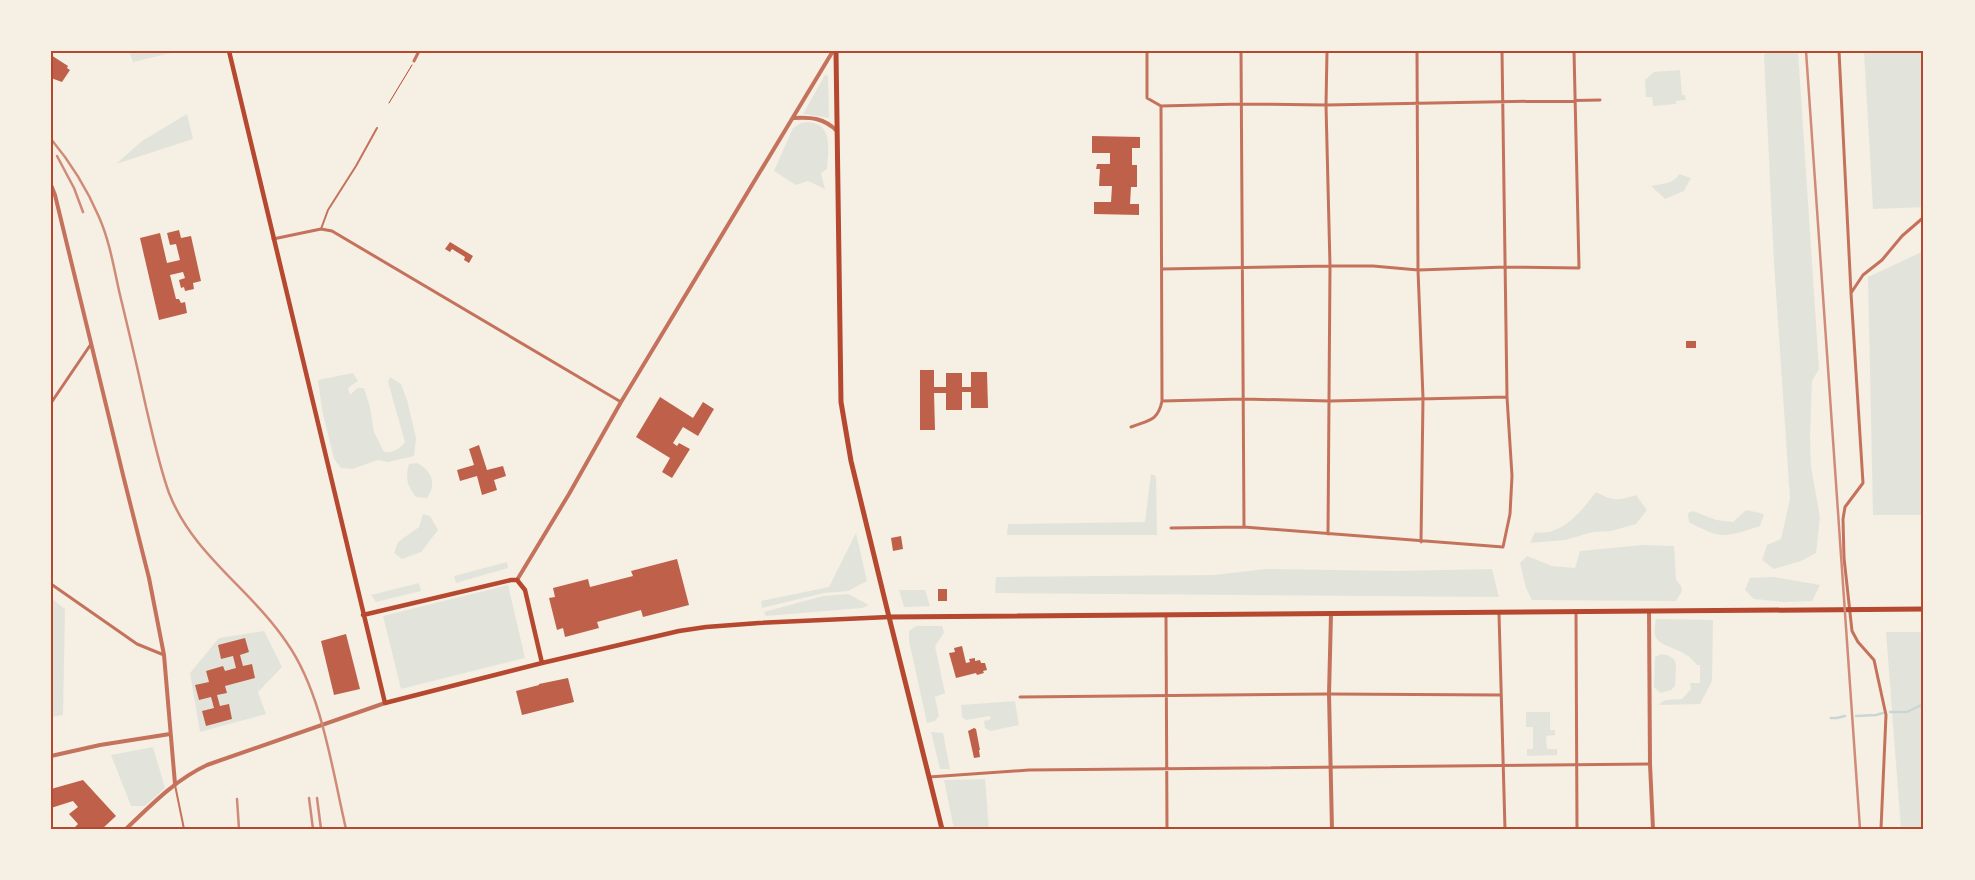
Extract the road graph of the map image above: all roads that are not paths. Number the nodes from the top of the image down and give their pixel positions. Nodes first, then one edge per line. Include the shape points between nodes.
1 (229, 51) edge
2 (419, 51) edge
3 (835, 51) edge
4 (1147, 51) edge
5 (1241, 51) edge
6 (1327, 51) edge
7 (1417, 51) edge
8 (1502, 51) edge
9 (1574, 51) edge
10 (1838, 51) edge
11 (414, 61) road end
12 (1600, 100) dead end
13 (1574, 101) junction
14 (1502, 102) junction
15 (1241, 104) junction
16 (1417, 104) junction
17 (1326, 105) junction
18 (1162, 106) junction
19 (794, 118) junction
20 (377, 128) dead end
21 (837, 130) junction
22 (51, 185) edge
23 (1924, 217) edge
24 (321, 229) junction
25 (274, 239) junction
26 (1330, 266) junction
27 (1506, 267) junction
28 (1243, 268) junction
29 (1162, 269) junction
30 (1418, 270) junction
31 (1851, 293) junction
32 (91, 344) junction
33 (1507, 397) junction
34 (1423, 398) junction
35 (1243, 400) junction
36 (1162, 401) junction
37 (1330, 401) junction
38 (51, 402) edge
39 (621, 402) junction
40 (1131, 427) dead end
41 (1244, 527) junction
42 (1171, 528) dead end
43 (1328, 534) junction
44 (1421, 542) junction
45 (518, 580) junction
46 (51, 584) edge
47 (1924, 609) edge
48 (1576, 612) junction
49 (1650, 612) junction
50 (1331, 614) junction
51 (1499, 614) junction
52 (363, 615) junction
53 (1166, 616) junction
54 (889, 617) junction
55 (164, 655) junction
56 (542, 662) junction
57 (1329, 694) junction
58 (1502, 695) junction
59 (1166, 696) junction
60 (1020, 697) dead end
61 (384, 703) junction
62 (170, 734) junction
63 (51, 756) edge
64 (1578, 764) junction
65 (1650, 764) junction
66 (1504, 766) junction
67 (1331, 768) junction
68 (1167, 769) junction
69 (929, 777) junction
70 (175, 784) junction
71 (126, 829) edge
72 (184, 829) edge
73 (942, 829) edge
74 (1167, 829) edge
75 (1332, 829) edge
76 (1505, 829) edge
77 (1577, 829) edge
78 (1653, 829) edge
79 (1881, 829) edge

1 - 25 main road
2 - 11 street
3 - 19 street
3 - 21 main road
4 - 18 street via 1147,98
5 - 15 street
6 - 17 street
7 - 16 street
8 - 14 street
9 - 13 street
10 - 31 street
12 - 13 street
13 - 14 street
13 - 27 street via 1579,268
14 - 16 street
14 - 27 street
15 - 17 street
15 - 18 street
15 - 28 street
16 - 17 street
16 - 30 street
17 - 26 street
18 - 29 street
19 - 21 street via 822,120
19 - 39 street
20 - 24 lane via 328,210
21 - 54 main road via 841,402 850,461
22 - 32 street
23 - 31 street via 1863,275
24 - 25 street
24 - 39 street via 332,231
25 - 52 main road
26 - 28 street
26 - 30 street
26 - 37 street
27 - 30 street
27 - 33 street
28 - 29 street
28 - 35 street
29 - 36 street
30 - 34 street
31 - 79 street via 1863,483 1845,507 1843,532 1852,631 1874,660 1886,715
32 - 38 street
32 - 55 street via 149,578
33 - 34 street
33 - 44 street via 1512,476 1510,514 1503,547
34 - 37 street
34 - 44 street
35 - 36 street
35 - 37 street
35 - 41 street
36 - 40 street via 1154,418
37 - 43 street
39 - 45 street
41 - 42 street
41 - 43 street
43 - 44 street
45 - 52 main road
45 - 56 main road via 525,590
46 - 55 street via 137,644
47 - 49 main road
48 - 49 main road
48 - 51 main road
48 - 64 street
49 - 65 street
50 - 51 main road
50 - 53 main road
50 - 57 street
51 - 58 street
52 - 61 main road
53 - 54 main road
53 - 59 street
54 - 56 main road via 706,627
54 - 69 main road
55 - 62 street
56 - 61 main road
57 - 58 street
57 - 59 street
57 - 67 street
58 - 66 street
59 - 60 street
59 - 68 street
61 - 70 street via 207,765
62 - 63 street
62 - 70 street
64 - 65 street
64 - 66 street
64 - 77 street
65 - 78 street
66 - 67 street
66 - 76 street
67 - 68 street
67 - 75 street
68 - 69 street via 1028,770
68 - 74 street
69 - 73 main road
70 - 71 street
70 - 72 lane

